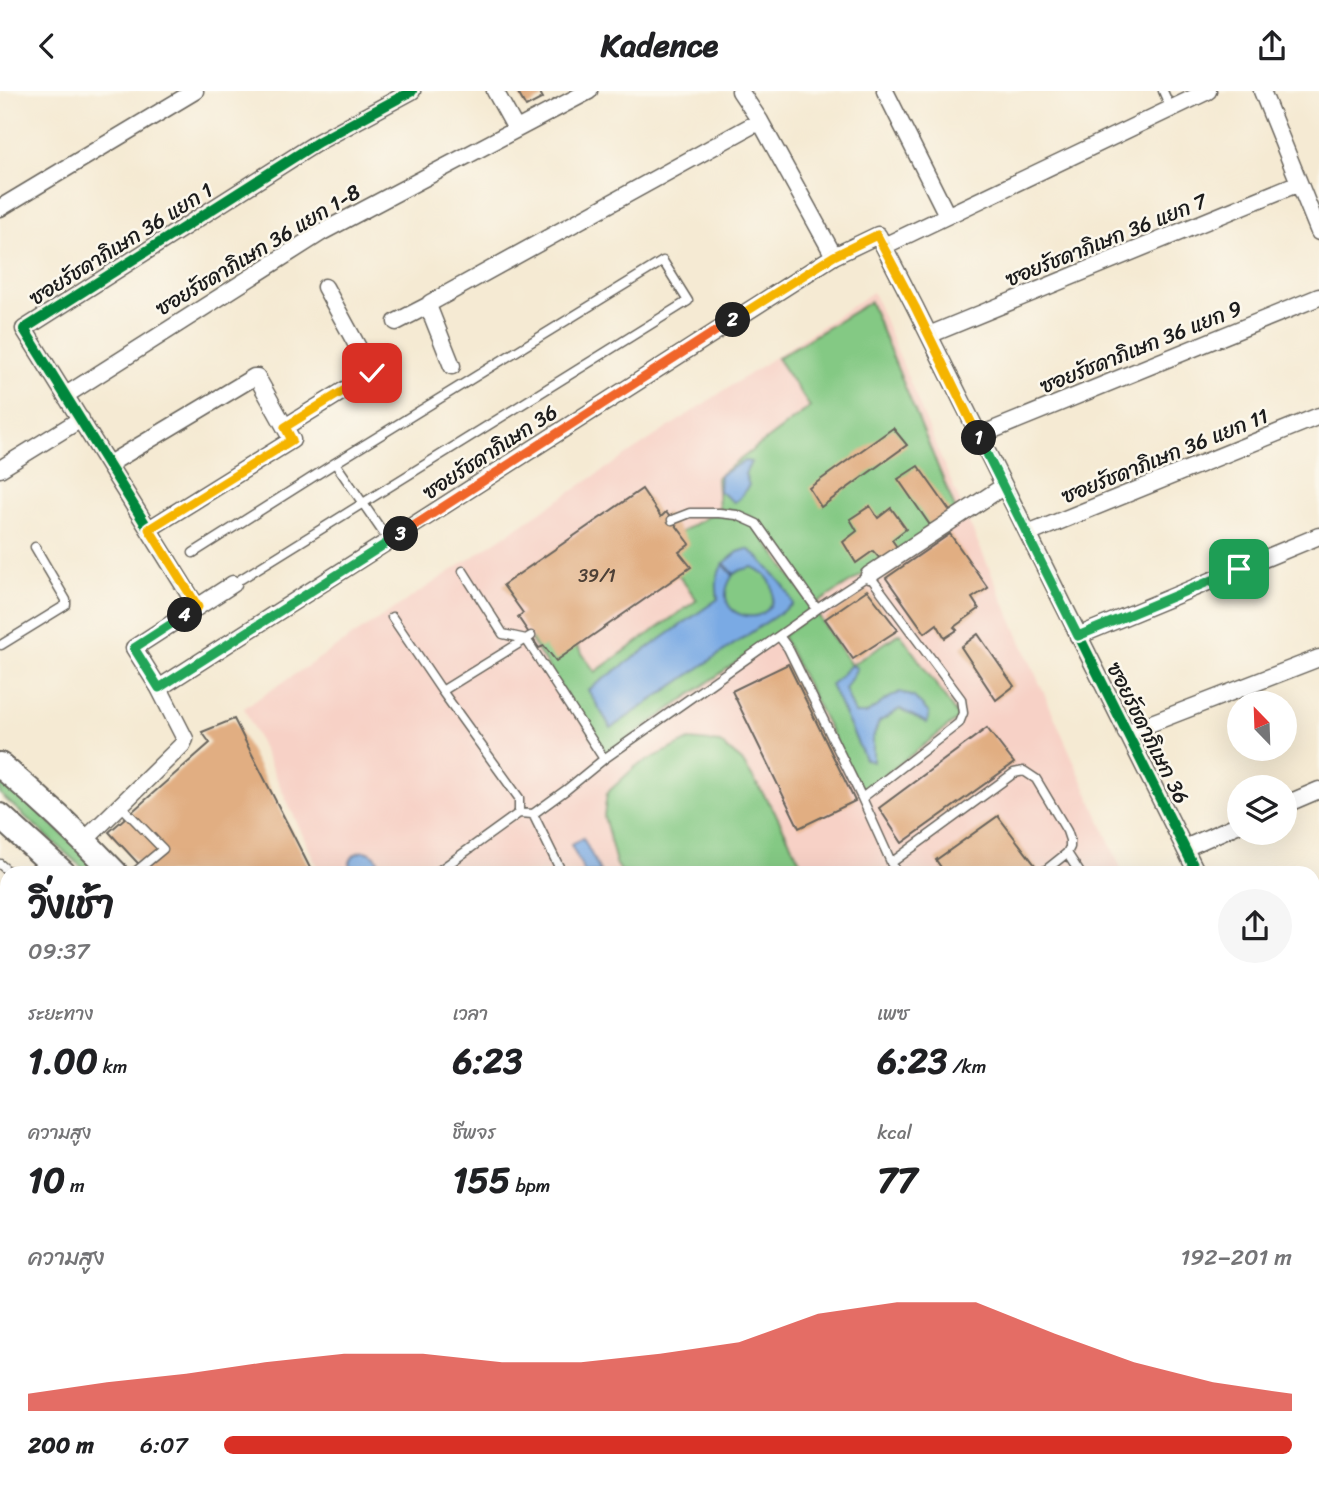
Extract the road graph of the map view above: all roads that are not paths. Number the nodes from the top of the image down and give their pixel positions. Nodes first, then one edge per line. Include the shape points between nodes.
1 (195, 91) edge
2 (412, 91) edge
3 (495, 91) edge
4 (589, 91) edge
5 (740, 91) edge
6 (885, 91) edge
7 (1163, 91) edge
8 (1209, 91) edge
9 (1262, 91) edge
10 (1171, 109) junction
11 (760, 121) junction
12 (516, 129) junction
13 (1299, 183) junction
14 (0, 208) edge
15 (947, 215) junction
16 (1319, 232) edge
17 (881, 241) junction
18 (834, 256) junction
19 (325, 287) dead end
20 (1319, 297) edge
21 (429, 305) junction
22 (396, 323) dead end
23 (929, 335) junction
24 (452, 366) dead end
25 (66, 395) junction
26 (1319, 416) edge
27 (81, 419) junction
28 (285, 427) junction
29 (978, 436) junction
30 (335, 463) junction
31 (109, 464) junction
32 (0, 469) edge
33 (1003, 486) junction
34 (363, 502) junction
35 (672, 520) dead end
36 (149, 529) junction
37 (1028, 534) junction
38 (1319, 536) edge
39 (389, 541) junction
40 (35, 547) dead end
41 (193, 553) dead end
42 (463, 572) dead end
43 (869, 575) junction
44 (237, 581) joint
45 (198, 607) junction
46 (817, 609) junction
47 (392, 617) dead end
48 (779, 636) junction
49 (1078, 636) junction
50 (529, 638) junction
51 (0, 644) edge
52 (1319, 658) edge
53 (159, 688) junction
54 (442, 691) junction
55 (1126, 733) junction
56 (604, 759) junction
57 (0, 765) edge
58 (1319, 790) edge
59 (862, 798) junction
60 (1297, 799) edge
61 (121, 806) junction
62 (519, 813) junction
63 (533, 814) junction
64 (0, 816) edge
65 (1227, 829) edge
66 (85, 841) junction
67 (1185, 848) junction
68 (1067, 853) junction
69 (891, 863) junction
70 (55, 866) edge
71 (108, 866) edge
72 (142, 866) edge
73 (446, 866) edge
74 (559, 866) edge
75 (892, 866) edge
76 (1051, 866) edge
77 (1075, 866) edge
78 (1194, 866) edge

1 - 14 street
2 - 25 street, ซอยรัชดาภิเษก 36 แยก 1 via 318,142 24,329
3 - 12 street
4 - 12 street, ซอยรัชดาภิเษก 36 แยก 1-8
5 - 11 street
6 - 15 street
7 - 10 lane
8 - 10 street, ซอยรัชดาภิเษก 36
9 - 13 street
10 - 15 street, ซอยรัชดาภิเษก 36
11 - 18 street
11 - 21 street
12 - 25 street, ซอยรัชดาภิเษก 36 แยก 1-8 via 322,232
13 - 16 street
13 - 23 street, ซอยรัชดาภิเษก 36 แยก 7
15 - 17 street, ซอยรัชดาภิเษก 36
17 - 18 street, ซอยรัชดาภิเษก 36
17 - 23 street, ซอยรัชดาภิเษก 36
18 - 39 street, ซอยรัชดาภิเษก 36
19 - 28 street via 372,373
20 - 29 street, ซอยรัชดาภิเษก 36 แยก 9
21 - 22 street
21 - 24 street
23 - 29 street, ซอยรัชดาภิเษก 36
25 - 27 street, ซอยรัชดาภิเษก 36 แยก 1
26 - 37 street, ซอยรัชดาภิเษก 36 แยก 11
27 - 31 street, ซอยรัชดาภิเษก 36 แยก 1
27 - 32 street
28 - 31 street via 254,377
28 - 36 street via 292,440
29 - 33 street, ซอยรัชดาภิเษก 36
30 - 34 lane
30 - 34 lane via 663,261 688,301
30 - 41 lane
31 - 36 street, ซอยรัชดาภิเษก 36 แยก 1
33 - 37 street, ซอยรัชดาภิเษก 36
33 - 43 street
34 - 39 lane
34 - 44 lane
35 - 46 lane via 690,513 719,513 757,524
36 - 45 street, ซอยรัชดาภิเษก 36 แยก 1
37 - 49 street, ซอยรัชดาภิเษก 36
38 - 49 street
39 - 53 street, ซอยรัชดาภิเษก 36
40 - 51 lane via 66,605
42 - 50 lane via 503,635
43 - 46 lane
43 - 59 lane via 961,699 963,713 959,723
44 - 45 street
45 - 53 street via 134,648
46 - 48 lane
47 - 54 lane
48 - 56 lane
48 - 59 lane
49 - 55 street, ซอยรัชดาภิเษก 36
50 - 54 lane
50 - 56 lane
52 - 55 street
53 - 61 street via 185,739
54 - 62 lane via 519,798
55 - 67 street, ซอยรัชดาภิเษก 36
56 - 63 lane
57 - 66 main road
58 - 60 street
59 - 69 lane
61 - 66 street
61 - 72 lane via 163,849
62 - 63 lane
62 - 73 lane
63 - 74 lane
64 - 70 main road
65 - 67 street
66 - 71 main road
67 - 78 street, ซอยรัชดาภิเษก 36
68 - 69 lane via 1067,831 1035,779 1024,771 1014,773
68 - 76 lane
68 - 77 lane
69 - 75 lane

